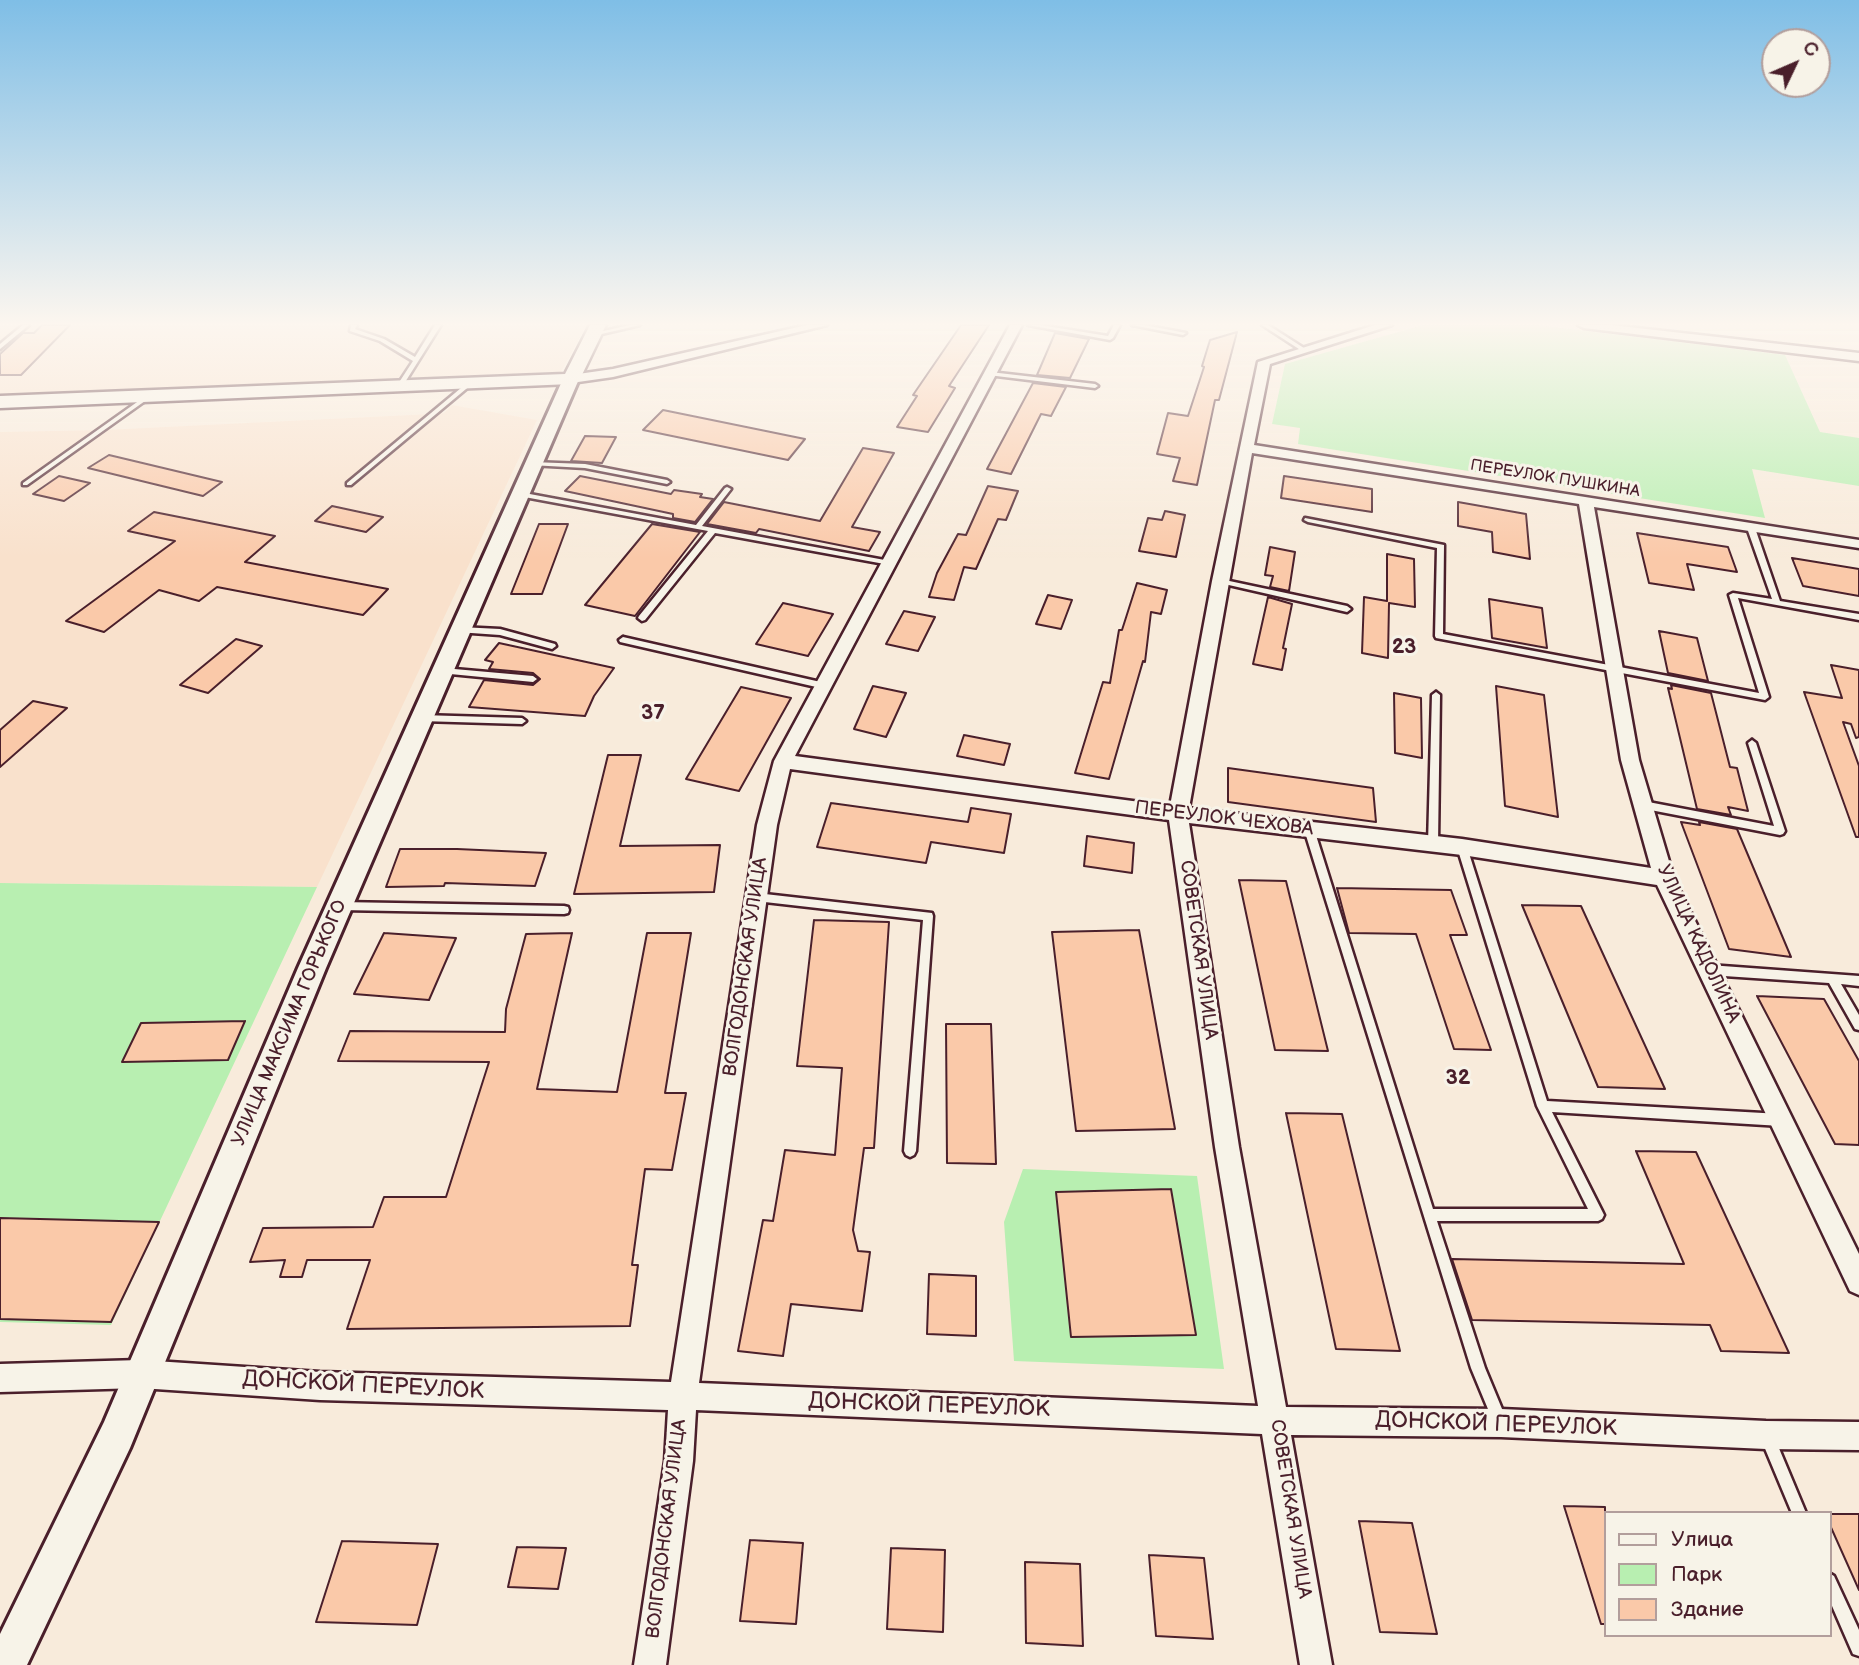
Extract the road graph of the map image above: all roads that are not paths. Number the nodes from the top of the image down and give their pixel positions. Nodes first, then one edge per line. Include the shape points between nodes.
1 (140, 403) edge
2 (447, 403) edge
3 (560, 403) edge
4 (974, 403) edge
5 (1255, 403) edge
6 (1246, 448) junction
7 (532, 464) junction
8 (667, 482) dead end
9 (25, 484) dead end
10 (349, 484) dead end
11 (727, 489) dead end
12 (519, 494) junction
13 (1586, 502) junction
14 (1308, 520) dead end
15 (696, 528) junction
16 (1751, 528) junction
17 (712, 531) junction
18 (1859, 544) edge
19 (890, 563) junction
20 (1220, 581) junction
21 (1777, 603) junction
22 (1347, 609) dead end
23 (1859, 617) edge
24 (642, 618) dead end
25 (460, 630) junction
26 (622, 640) dead end
27 (552, 646) dead end
28 (1615, 670) junction
29 (442, 671) junction
30 (533, 679) dead end
31 (825, 686) junction
32 (1436, 695) dead end
33 (421, 718) junction
34 (522, 721) dead end
35 (1752, 743) dead end
36 (783, 761) junction
37 (1643, 805) junction
38 (1178, 814) junction
39 (1309, 829) junction
40 (1433, 844) junction
41 (1462, 847) junction
42 (1664, 878) junction
43 (757, 897) junction
44 (339, 906) junction
45 (564, 910) dead end
46 (1708, 970) junction
47 (1832, 979) junction
48 (1859, 981) edge
49 (1859, 1025) edge
50 (1543, 1106) junction
51 (1781, 1120) junction
52 (910, 1151) dead end
53 (1429, 1215) junction
54 (1859, 1282) edge
55 (141, 1374) junction
56 (0, 1378) edge
57 (682, 1396) junction
58 (1276, 1421) junction
59 (1501, 1423) junction
60 (1766, 1435) junction
61 (1859, 1436) edge
62 (1798, 1511) edge
63 (1831, 1585) edge
64 (1859, 1648) edge
65 (6, 1665) edge
66 (650, 1665) edge
67 (1316, 1665) edge

1 - 9 lane
2 - 10 lane
3 - 7 street, УЛИЦА МАКСИМА ГОРЬКОГО
4 - 19 street, ВОЛГОДОНСКАЯ УЛИЦА
5 - 6 street, СОВЕТСКАЯ УЛИЦА
6 - 13 street, ПЕРЕУЛОК ПУШКИНА
6 - 20 street, СОВЕТСКАЯ УЛИЦА
7 - 8 lane via 585,466
7 - 12 street, УЛИЦА МАКСИМА ГОРЬКОГО
11 - 15 lane
12 - 15 lane
12 - 25 street, УЛИЦА МАКСИМА ГОРЬКОГО
13 - 16 street, ПЕРЕУЛОК ПУШКИНА
13 - 28 street, УЛИЦА КАДОЛИНА
14 - 28 lane via 1441,547 1439,636
15 - 17 lane
16 - 18 street, ПЕРЕУЛОК ПУШКИНА
16 - 21 lane
17 - 19 lane
17 - 24 lane
19 - 31 street, ВОЛГОДОНСКАЯ УЛИЦА
20 - 22 lane
20 - 38 street, СОВЕТСКАЯ УЛИЦА
21 - 23 lane
21 - 28 lane via 1733,595 1765,697
25 - 27 lane via 500,632
25 - 29 street, УЛИЦА МАКСИМА ГОРЬКОГО
26 - 31 lane
28 - 37 street, УЛИЦА КАДОЛИНА via 1630,760
29 - 30 lane
29 - 33 street, УЛИЦА МАКСИМА ГОРЬКОГО
31 - 36 street, ВОЛГОДОНСКАЯ УЛИЦА
32 - 40 lane
33 - 34 lane
33 - 44 street, УЛИЦА МАКСИМА ГОРЬКОГО
35 - 37 lane via 1780,831
36 - 38 street, ПЕРЕУЛОК ЧЕХОВА
36 - 43 street, ВОЛГОДОНСКАЯ УЛИЦА via 767,825
37 - 42 street, УЛИЦА КАДОЛИНА
38 - 39 street, ПЕРЕУЛОК ЧЕХОВА
38 - 58 street, СОВЕТСКАЯ УЛИЦА via 1227,1147
39 - 40 street, ПЕРЕУЛОК ЧЕХОВА
39 - 53 lane
40 - 41 street, ПЕРЕУЛОК ЧЕХОВА
41 - 42 street, ПЕРЕУЛОК ЧЕХОВА
41 - 50 lane
42 - 46 street, УЛИЦА КАДОЛИНА
43 - 52 lane via 928,916
43 - 57 street, ВОЛГОДОНСКАЯ УЛИЦА
44 - 45 lane
44 - 55 street, УЛИЦА МАКСИМА ГОРЬКОГО
46 - 47 lane
46 - 51 street, УЛИЦА КАДОЛИНА
47 - 48 lane
47 - 49 lane
50 - 51 lane
50 - 53 lane via 1598,1215
51 - 54 street, УЛИЦА КАДОЛИНА
53 - 59 lane via 1478,1368
55 - 56 street, ДОНСКОЙ ПЕРЕУЛОК
55 - 57 street, ДОНСКОЙ ПЕРЕУЛОК via 320,1386
55 - 65 street, УЛИЦА МАКСИМА ГОРЬКОГО via 117,1435
57 - 58 street, ДОНСКОЙ ПЕРЕУЛОК
57 - 66 street, ВОЛГОДОНСКАЯ УЛИЦА via 679,1461
58 - 59 street, ДОНСКОЙ ПЕРЕУЛОК
58 - 67 street, СОВЕТСКАЯ УЛИЦА
59 - 60 street, ДОНСКОЙ ПЕРЕУЛОК
60 - 61 street, ДОНСКОЙ ПЕРЕУЛОК
60 - 62 lane
63 - 64 lane

